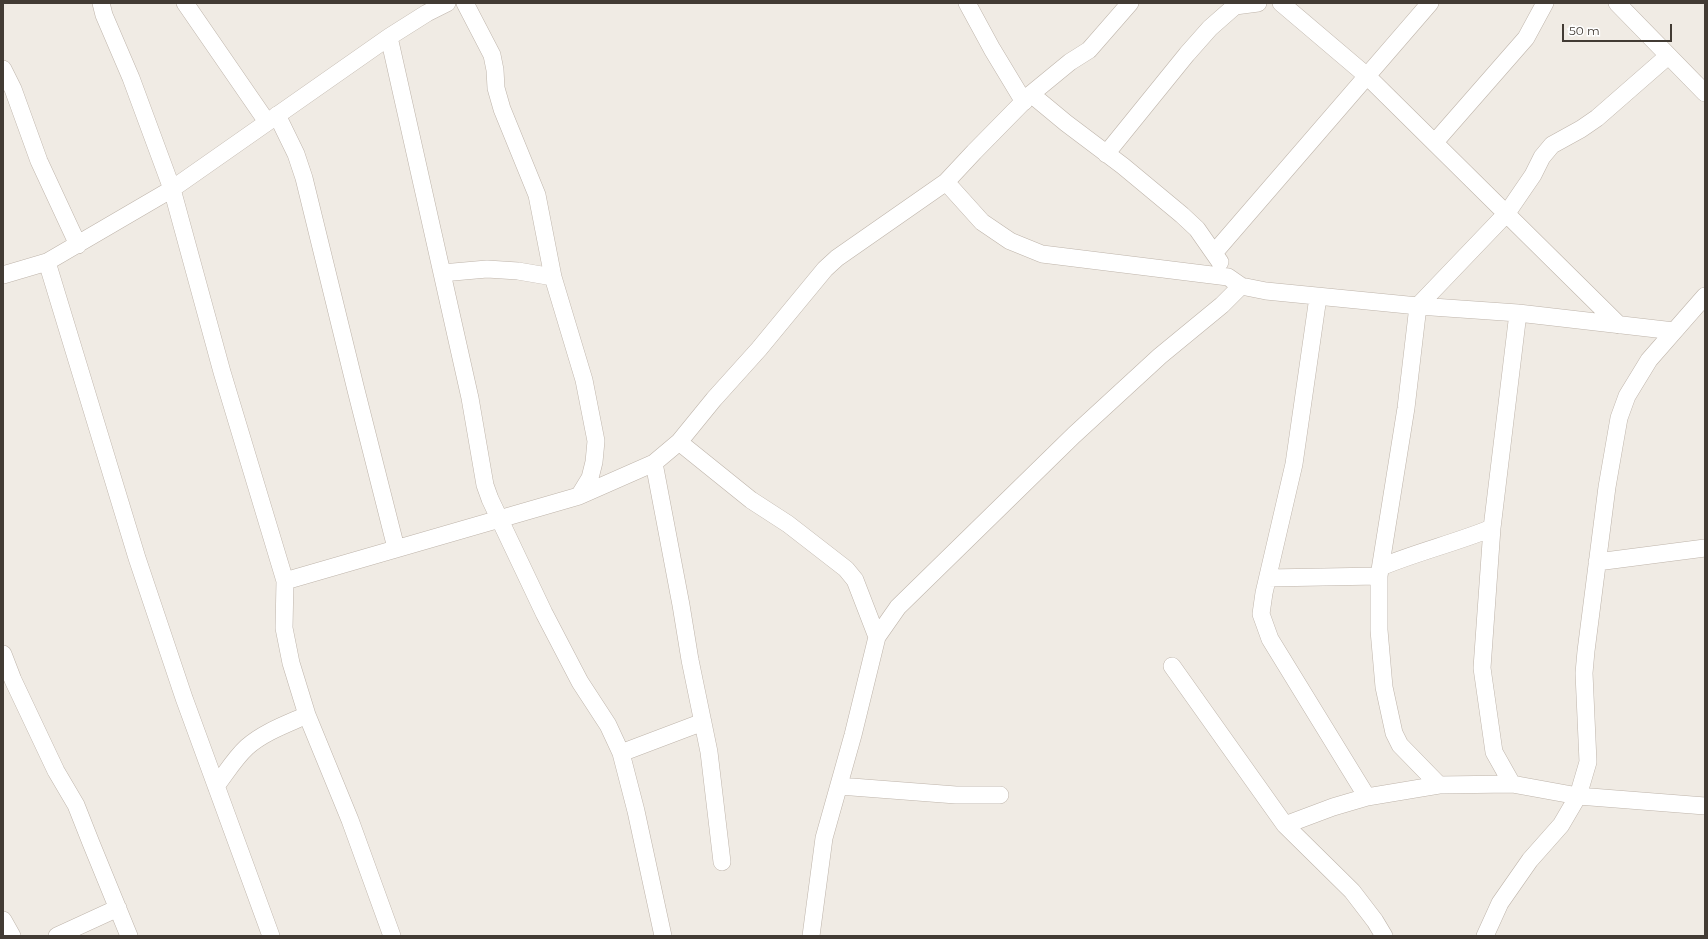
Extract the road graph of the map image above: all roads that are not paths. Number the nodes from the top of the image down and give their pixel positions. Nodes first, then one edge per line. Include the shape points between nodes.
1 (101, 3) edge
2 (185, 3) edge
3 (447, 3) edge
4 (465, 3) edge
5 (967, 3) edge
6 (1130, 3) edge
7 (1258, 3) edge
8 (1281, 3) edge
9 (1430, 3) edge
10 (1545, 3) edge
11 (1617, 3) edge
12 (1236, 4) edge
13 (389, 37) junction
14 (1668, 56) junction
15 (3, 69) edge
16 (1367, 76) junction
17 (1705, 93) edge
18 (1027, 98) junction
19 (272, 118) junction
20 (1435, 142) junction
21 (1106, 154) junction
22 (946, 182) junction
23 (172, 189) junction
24 (1507, 213) junction
25 (78, 245) junction
26 (1214, 253) junction
27 (47, 262) junction
28 (442, 273) junction
29 (3, 275) edge
30 (553, 276) junction
31 (1235, 281) junction
32 (1705, 296) edge
33 (1318, 297) junction
34 (1418, 306) junction
35 (1518, 313) junction
36 (1619, 325) junction
37 (1674, 331) junction
38 (680, 442) junction
39 (654, 463) junction
40 (579, 496) junction
41 (500, 520) junction
42 (1492, 528) junction
43 (396, 548) junction
44 (1705, 548) edge
45 (1597, 562) junction
46 (1380, 572) junction
47 (1268, 578) junction
48 (285, 581) junction
49 (877, 637) junction
50 (3, 654) edge
51 (1172, 666) dead end
52 (307, 714) junction
53 (703, 722) junction
54 (621, 753) junction
55 (1439, 784) junction
56 (1512, 784) junction
57 (216, 786) junction
58 (839, 786) junction
59 (1000, 795) dead end
60 (1578, 796) junction
61 (1366, 797) junction
62 (1705, 806) edge
63 (1285, 825) junction
64 (722, 862) dead end
65 (118, 908) junction
66 (3, 920) edge
67 (12, 936) edge
68 (57, 936) edge
69 (129, 936) edge
70 (271, 936) edge
71 (392, 936) edge
72 (663, 936) edge
73 (811, 936) edge
74 (1384, 936) edge
75 (1485, 936) edge

1 - 23 street
2 - 19 street
3 - 13 street
4 - 30 street via 492,55 496,88 502,109 537,195
5 - 18 street via 992,49
6 - 18 street via 1089,50 1070,62
7 - 12 street
8 - 16 street
9 - 16 street
10 - 20 street via 1526,38
11 - 14 street
12 - 21 street via 1199,40
13 - 19 street
13 - 28 street
14 - 17 street
14 - 24 street via 1598,118 1552,144
15 - 25 street via 13,89 39,161
16 - 20 street
16 - 26 street
18 - 21 street
18 - 22 street
19 - 23 street
19 - 43 street via 296,154 304,178
20 - 24 street
21 - 26 street via 1182,215 1197,229
22 - 31 street via 982,222 1010,241 1042,254
22 - 38 street via 825,269
23 - 25 street
23 - 48 street via 222,372
24 - 34 street
24 - 36 street
25 - 27 street
26 - 31 street
27 - 29 street
27 - 57 street via 137,558
28 - 30 street via 488,269
28 - 41 street via 470,398 486,485
30 - 40 street via 584,380 596,441 590,478
31 - 33 street via 1266,291
31 - 49 street via 1222,305 1160,356 1074,435 898,607
32 - 37 street
33 - 34 street
33 - 47 street via 1294,464
34 - 35 street
34 - 46 street
35 - 36 street
35 - 42 street
36 - 37 street
37 - 45 street via 1637,376 1619,418
38 - 39 street
38 - 49 street via 751,500 788,524 846,569 855,580
39 - 40 street
39 - 53 street
40 - 41 street
41 - 43 street
41 - 54 street via 580,682 608,725
42 - 46 street via 1422,552
42 - 56 street via 1482,668 1494,752
43 - 48 street
44 - 45 street
45 - 60 street via 1584,673 1588,762
46 - 47 street
46 - 55 street via 1379,630 1384,687 1394,733 1400,745
47 - 61 street via 1261,614 1270,640
48 - 52 street via 284,628 291,663
49 - 58 street
50 - 65 street via 56,771 76,805
51 - 63 street
52 - 57 street via 262,736 247,747
52 - 71 street via 350,820
53 - 54 street
53 - 64 street
54 - 72 street
55 - 56 street
55 - 61 street
56 - 60 street
57 - 70 street
58 - 59 street via 956,796
58 - 73 street via 824,838
60 - 62 street
60 - 75 street via 1561,825 1530,860 1500,903
61 - 63 street
63 - 74 street via 1352,891 1376,921
65 - 68 street
65 - 69 street
66 - 67 street

